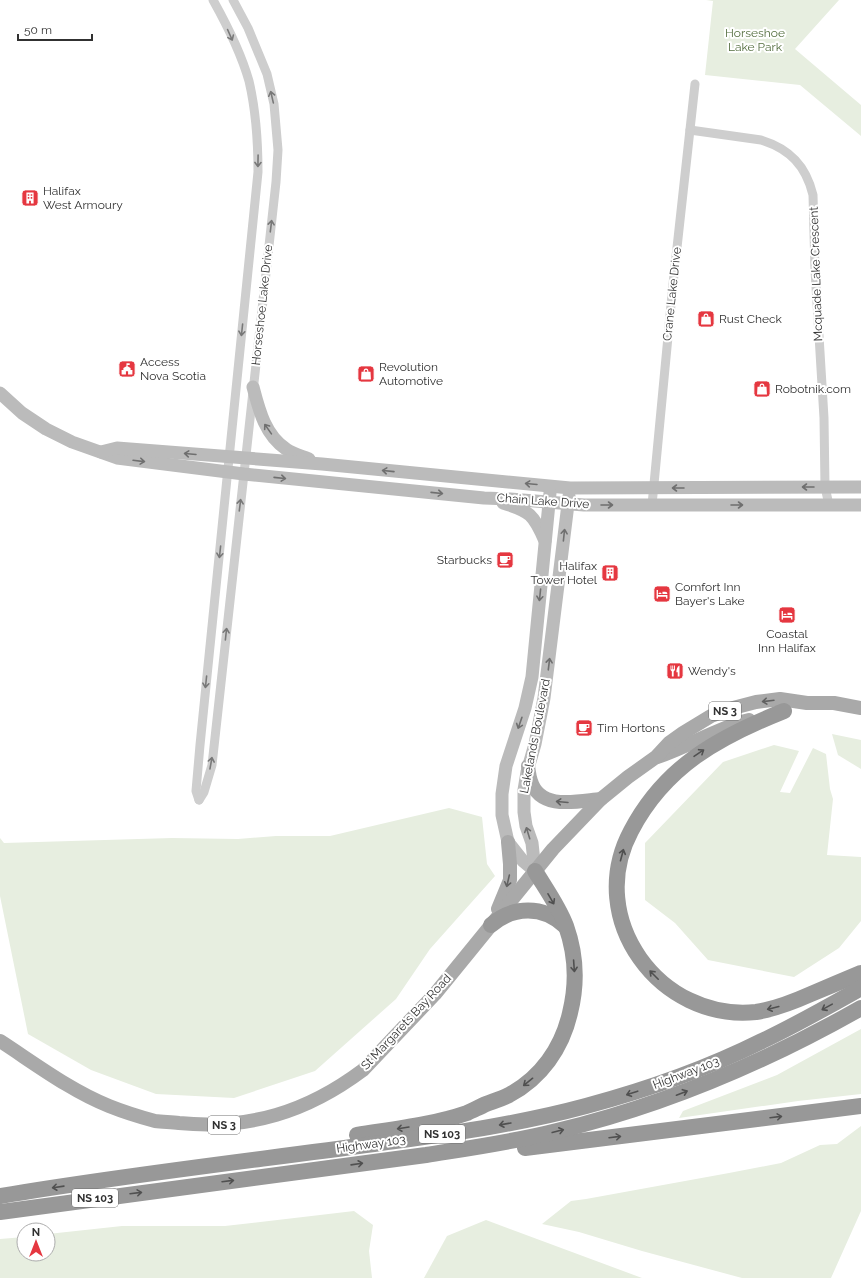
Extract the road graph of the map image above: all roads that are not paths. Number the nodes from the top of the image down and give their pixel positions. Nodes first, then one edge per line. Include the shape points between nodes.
1 (213, 0) edge
2 (233, 0) edge
3 (695, 84) dead end
4 (690, 130) junction
5 (246, 291) junction
6 (263, 293) junction
7 (253, 387) junction
8 (0, 393) edge
9 (101, 452) junction
10 (229, 457) junction
11 (246, 458) junction
12 (322, 464) junction
13 (227, 472) junction
14 (412, 473) junction
15 (244, 474) junction
16 (551, 486) junction
17 (825, 487) junction
18 (861, 487) edge
19 (570, 488) junction
20 (653, 488) junction
21 (410, 491) junction
22 (484, 498) junction
23 (549, 502) junction
24 (568, 504) junction
25 (652, 505) junction
26 (829, 505) junction
27 (861, 505) edge
28 (546, 542) junction
29 (213, 616) junction
30 (228, 617) junction
31 (806, 703) junction
32 (204, 708) junction
33 (861, 708) edge
34 (218, 710) junction
35 (784, 711) junction
36 (656, 757) junction
37 (528, 766) junction
38 (601, 799) junction
39 (508, 842) junction
40 (535, 871) junction
41 (491, 925) junction
42 (566, 928) junction
43 (861, 973) edge
44 (861, 988) edge
45 (861, 1008) edge
46 (0, 1041) edge
47 (861, 1106) edge
48 (437, 1153) junction
49 (96, 1181) junction
50 (0, 1196) edge
51 (0, 1212) edge

1 -> 5 street, Horseshoe Lake Drive via 248,80 256,120 258,172
6 -> 2 street, Horseshoe Lake Drive via 278,150 274,104 267,74
3 - 4 street, Crane Lake Drive
4 - 17 street, Mcquade Lake Crescent via 772,143 796,160 811,186 824,418
4 - 20 street, Crane Lake Drive
5 - 6 street
5 -> 10 street, Horseshoe Lake Drive
6 - 7 street, Horseshoe Lake Drive
7 - 11 street, Horseshoe Lake Drive
12 -> 7 street via 286,449 273,437 264,422
8 - 9 street, Chain Lake Drive via 41,426 72,442
10 -> 9 street, Chain Lake Drive via 117,448
9 -> 13 street, Chain Lake Drive via 117,458
10 - 11 street, Chain Lake Drive
10 - 13 street, Horseshoe Lake Drive
11 - 12 street, Chain Lake Drive
11 - 15 street, Horseshoe Lake Drive
14 -> 12 street, Chain Lake Drive
13 - 15 street, Chain Lake Drive
13 -> 29 street, Horseshoe Lake Drive
16 -> 14 street, Chain Lake Drive
14 - 21 street
15 -> 21 street, Chain Lake Drive
30 -> 15 street, Horseshoe Lake Drive
16 - 19 street, Chain Lake Drive
16 - 23 street, Lakelands Boulevard
17 - 18 street, Chain Lake Drive
17 -> 20 street, Chain Lake Drive
17 - 26 street, Mcquade Lake Crescent
19 - 20 street, Chain Lake Drive
19 - 24 street, Lakelands Boulevard
20 - 25 street, Crane Lake Drive
21 -> 22 street, Chain Lake Drive
22 - 23 street, Chain Lake Drive
22 - 28 street via 522,509 531,515
23 - 24 street, Chain Lake Drive
23 - 28 street, Lakelands Boulevard
24 -> 25 street, Chain Lake Drive
37 -> 24 street, Lakelands Boulevard via 544,698
25 -> 26 street, Chain Lake Drive
26 - 27 street, Chain Lake Drive
28 -> 39 street, Lakelands Boulevard via 532,677 502,786 502,814
29 - 30 street
29 -> 32 street, Horseshoe Lake Drive
34 -> 30 street, Horseshoe Lake Drive
31 - 33 main road, St Margarets Bay Road / NS 3 via 834,703
31 - 35 main road, St Margarets Bay Road / NS 3
31 -> 36 main road, St Margarets Bay Road / NS 3 via 780,699 733,708 711,716 684,732
32 - 34 street
32 -> 34 street, Horseshoe Lake Drive via 196,791 199,800 212,765
35 - 36 main road, St Margarets Bay Road / NS 3 via 742,721 676,751
43 -> 35 highway via 776,1008 757,1012 718,1010 687,1000 660,981 638,957 622,921 617,889 621,857 630,832 648,803 670,778 698,754 726,737
36 - 38 main road, St Margarets Bay Road / NS 3
38 -> 37 main road via 570,802 550,800 534,788
40 -> 37 street, Lakelands Boulevard via 524,807 524,784
38 - 40 main road, St Margarets Bay Road / NS 3
39 - 40 street, Lakelands Boulevard
39 -> 41 main road via 510,880
40 - 41 main road, St Margarets Bay Road / NS 3
40 -> 42 highway via 563,918
41 - 42 highway via 509,914 530,910 550,915
41 - 46 main road, St Margarets Bay Road / NS 3 via 435,994 363,1070 320,1098 274,1116 224,1125 156,1121 108,1106 78,1091
42 -> 49 highway via 572,951 574,975 573,1000 567,1023 556,1050 546,1065 513,1092 468,1112 409,1127 110,1175
44 -> 49 highway, Highway 103 / NS 103 via 734,1054 676,1078 584,1107 484,1128
48 -> 45 highway, Highway 103 / NS 103 via 556,1132 647,1106 758,1062
48 -> 47 highway via 454,1156
51 -> 48 highway, Highway 103 / NS 103
49 -> 50 highway, Highway 103 / NS 103

